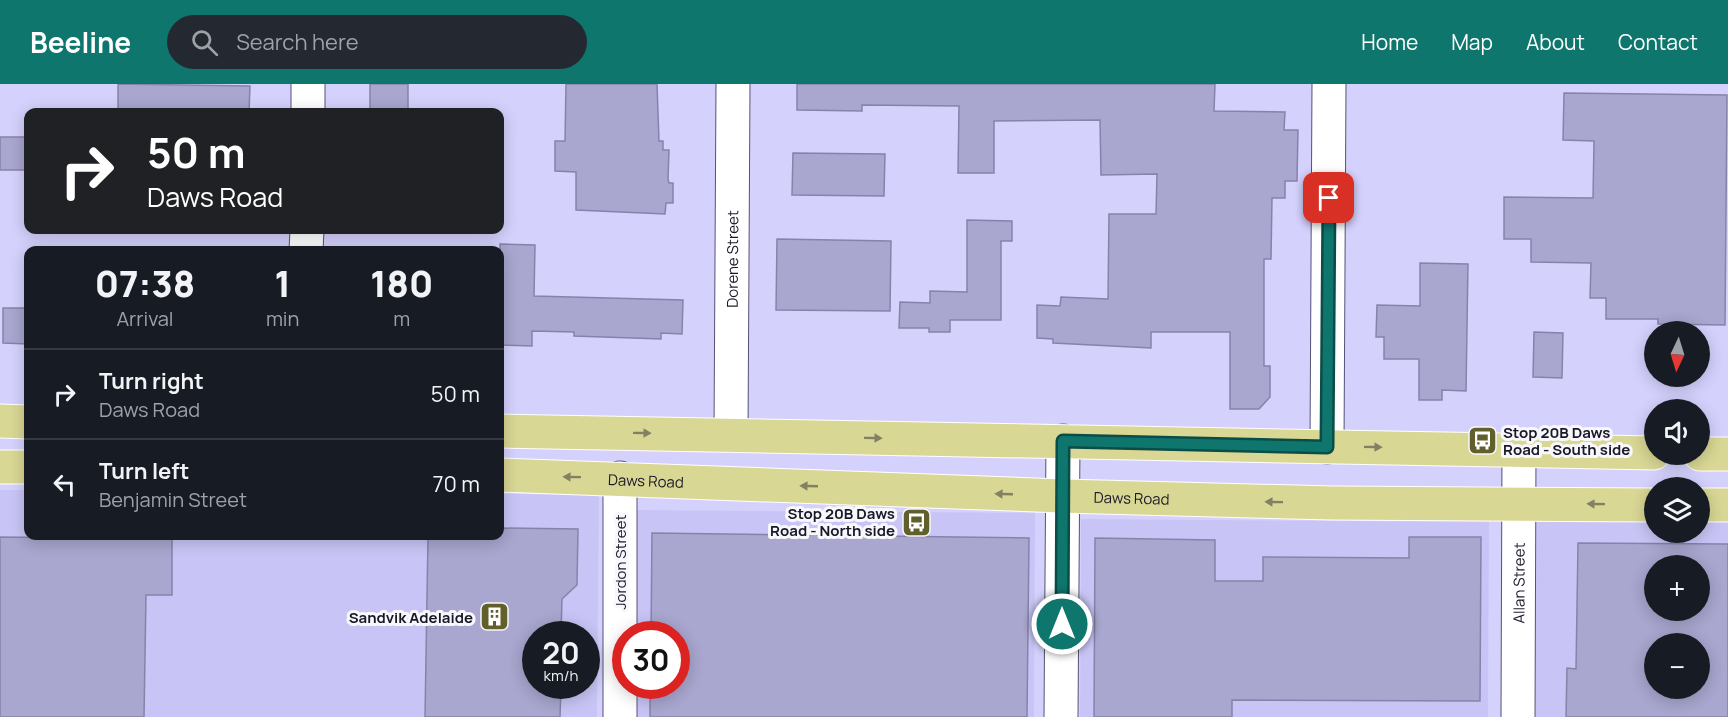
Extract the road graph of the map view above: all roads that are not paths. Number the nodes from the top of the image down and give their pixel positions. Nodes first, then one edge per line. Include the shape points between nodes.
1 (308, 84) edge
2 (733, 84) edge
3 (1329, 84) edge
4 (308, 108) edge
5 (0, 421) edge
6 (24, 422) edge
7 (504, 431) edge
8 (731, 435) junction
9 (1063, 441) junction
10 (1327, 447) junction
11 (1519, 450) junction
12 (1644, 453) edge
13 (1710, 454) edge
14 (1728, 454) edge
15 (0, 466) edge
16 (24, 467) edge
17 (504, 475) edge
18 (620, 478) junction
19 (1062, 496) junction
20 (1518, 503) junction
21 (1644, 505) edge
22 (1710, 505) edge
23 (1728, 506) edge
24 (620, 717) edge
25 (1061, 717) edge
26 (1518, 717) edge

1 - 4 street
2 - 8 street, Dorene Street
3 - 10 street
5 - 6 main road
7 -> 8 main road
8 -> 9 main road
9 - 10 main road
9 - 19 street
10 -> 11 main road
11 - 12 main road
11 - 20 street, Allan Street
13 - 14 main road
15 - 16 main road
18 -> 17 main road, Daws Road
19 -> 18 main road, Daws Road
18 - 24 street, Jordon Street
20 -> 19 main road, Daws Road
19 - 25 street
21 -> 20 main road, Daws Road
20 - 26 street, Allan Street
22 - 23 main road

